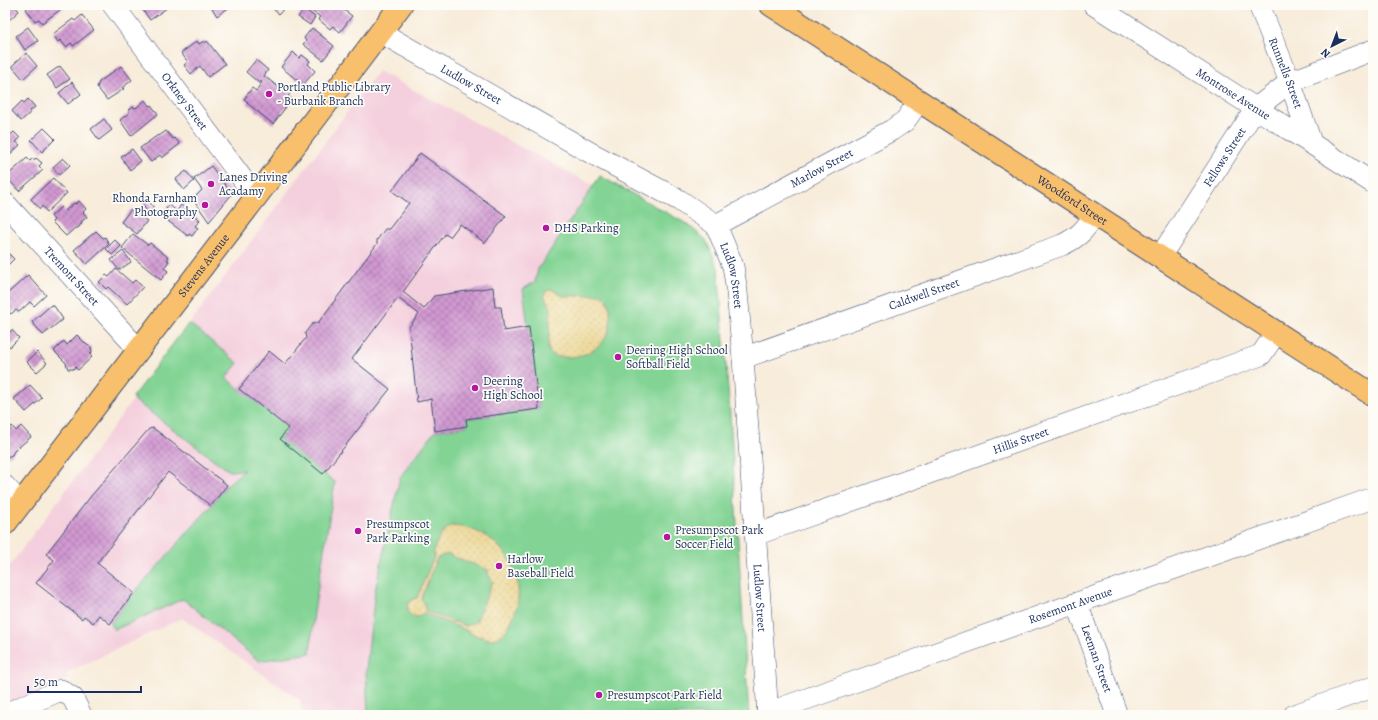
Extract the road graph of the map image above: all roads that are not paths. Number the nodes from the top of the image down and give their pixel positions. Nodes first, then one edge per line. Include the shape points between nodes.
1 (113, 5) edge
2 (771, 5) edge
3 (1094, 5) edge
4 (1259, 5) edge
5 (393, 8) edge
6 (380, 32) junction
7 (1373, 50) edge
8 (1290, 82) junction
9 (920, 101) junction
10 (1256, 108) junction
11 (1311, 142) junction
12 (1373, 183) edge
13 (256, 197) junction
14 (5, 203) edge
15 (1095, 214) junction
16 (716, 225) junction
17 (1160, 257) junction
18 (1276, 333) junction
19 (139, 350) junction
20 (743, 358) junction
21 (1373, 395) edge
22 (5, 486) edge
23 (1373, 498) edge
24 (21, 504) junction
25 (5, 524) edge
26 (755, 535) junction
27 (1077, 603) junction
28 (1373, 687) edge
29 (1308, 713) edge
30 (5, 714) edge
31 (767, 714) edge
32 (81, 715) edge
33 (1117, 715) edge

1 - 13 street, Orkney Street
2 - 9 main road, Woodford Street
3 - 10 street, Montrose Avenue
4 - 8 street, Runnells Street
5 - 6 main road, Stevens Avenue
6 - 13 main road, Stevens Avenue
6 - 16 street, Ludlow Street via 679,200
7 - 8 street, Fellows Street
8 - 10 street, Fellows Street
8 - 11 street, Runnells Street
9 - 15 main road, Woodford Street
9 - 16 street, Marlow Street via 905,121 892,130
10 - 11 street, Montrose Avenue
10 - 17 street, Fellows Street
11 - 12 street, Montrose Avenue
13 - 19 main road, Stevens Avenue
14 - 19 street, Tremont Street
15 - 17 main road, Woodford Street
15 - 20 street, Caldwell Street via 1076,239 1062,245
16 - 20 street, Ludlow Street via 733,266
17 - 18 main road, Woodford Street
18 - 21 main road, Woodford Street
18 - 26 street, Hillis Street via 1261,355
19 - 24 main road, Stevens Avenue
20 - 26 street, Ludlow Street
22 - 24 street
23 - 27 street, Rosemont Avenue
24 - 25 main road, Stevens Avenue
26 - 31 street, Ludlow Street
27 - 31 street, Rosemont Avenue
27 - 33 street, Leeman Street
28 - 29 street
30 - 32 street via 61,690 73,698

